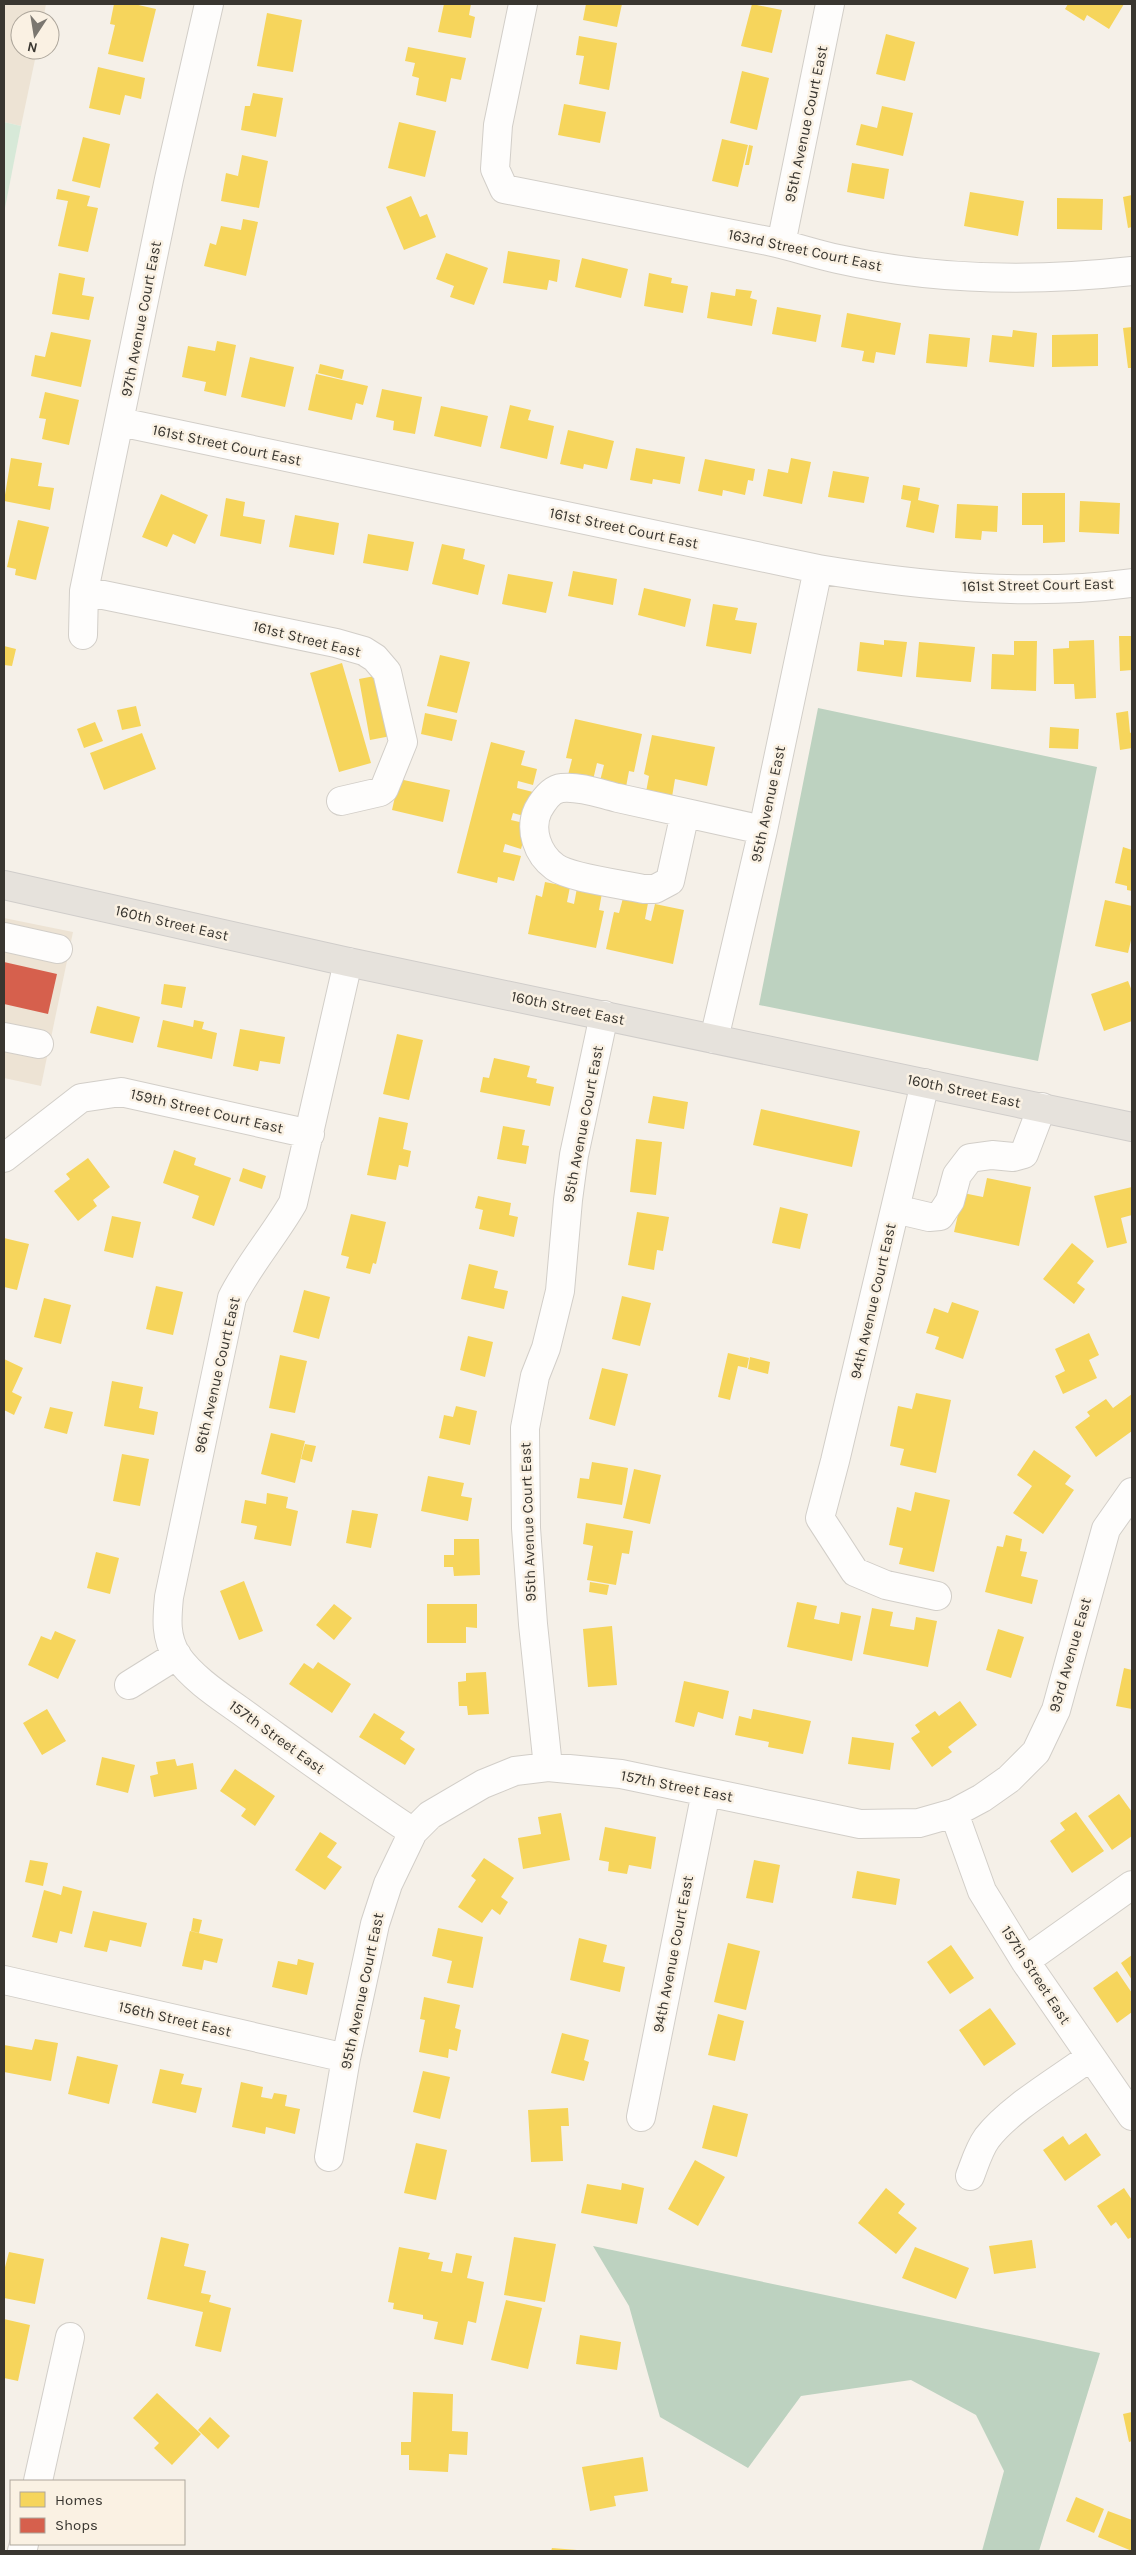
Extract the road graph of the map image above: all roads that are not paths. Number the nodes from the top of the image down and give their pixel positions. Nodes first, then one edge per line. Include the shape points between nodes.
1 (209, 4) edge
2 (523, 4) edge
3 (830, 4) edge
4 (781, 244) junction
5 (1132, 271) edge
6 (120, 422) junction
7 (818, 569) junction
8 (1132, 583) edge
9 (84, 591) junction
10 (83, 635) dead end
11 (340, 801) dead end
12 (686, 813) junction
13 (763, 830) junction
14 (4, 885) edge
15 (4, 937) edge
16 (58, 949) dead end
17 (348, 962) junction
18 (604, 1015) junction
19 (4, 1037) edge
20 (714, 1039) junction
21 (39, 1044) dead end
22 (925, 1083) junction
23 (1042, 1108) junction
24 (1132, 1127) edge
25 (310, 1134) junction
26 (4, 1158) edge
27 (895, 1209) junction
28 (1132, 1492) edge
29 (937, 1596) dead end
30 (177, 1655) junction
31 (129, 1685) dead end
32 (548, 1767) junction
33 (706, 1792) junction
34 (954, 1813) junction
35 (413, 1832) junction
36 (1132, 1885) edge
37 (1025, 1961) junction
38 (4, 1980) edge
39 (1090, 2057) junction
40 (346, 2058) junction
41 (1132, 2116) edge
42 (641, 2117) dead end
43 (330, 2157) dead end
44 (970, 2176) dead end
45 (70, 2337) dead end
46 (38, 2480) edge

1 - 6 street, 97th Avenue Court East via 169,179
2 - 4 street, 163rd Street Court East via 498,125 494,169 504,189
3 - 4 street, 95th Avenue Court East
4 - 5 street, 163rd Street Court East via 838,260 959,276 1018,280
6 - 7 street, 161st Street Court East
6 - 9 street, 97th Avenue Court East
7 - 8 street, 161st Street Court East via 990,589
7 - 13 street, 95th Avenue East
9 - 10 street, 97th Avenue Court East
9 - 11 street, 161st Street East via 336,643 364,651 375,658 387,672 403,742 384,789
12 - 12 street via 562,788 542,802 533,829 538,844 555,867 643,889 655,889 670,880
12 - 13 street
13 - 20 street, 95th Avenue East
14 - 17 main road, 160th Street East
15 - 16 street
17 - 18 main road, 160th Street East
17 - 25 street, 96th Avenue Court East
18 - 20 main road, 160th Street East
18 - 32 street, 95th Avenue Court East via 574,1155 560,1291 525,1428 527,1537
19 - 21 street
20 - 22 main road, 160th Street East
22 - 23 main road, 160th Street East
22 - 27 street, 94th Avenue Court East
23 - 24 main road, 160th Street East
23 - 27 street via 1024,1154 1013,1158 992,1155 970,1158 957,1175 950,1200 940,1216 929,1217
25 - 26 street, 159th Street Court East via 121,1092 81,1098
25 - 30 street, 96th Avenue Court East via 293,1203 245,1272 232,1298 169,1597 169,1640
27 - 29 street, 94th Avenue Court East via 820,1518 855,1572 886,1585
28 - 34 street, 93rd Avenue East via 1106,1529 1056,1710 1036,1752 1009,1779
30 - 31 street
30 - 35 street, 157th Street East via 210,1688
32 - 33 street, 157th Street East via 621,1774
32 - 35 street, 157th Street East via 515,1771 482,1784 438,1810
33 - 34 street, 157th Street East via 860,1824 919,1823
33 - 42 street, 94th Avenue Court East
34 - 37 street, 157th Street East via 982,1891
35 - 40 street, 95th Avenue Court East via 388,1884 375,1924
36 - 37 street
37 - 39 street, 157th Street East
38 - 40 street, 156th Street East
39 - 41 street, 157th Street East
39 - 44 street via 1008,2117 987,2138
40 - 43 street, 95th Avenue Court East
45 - 46 street

